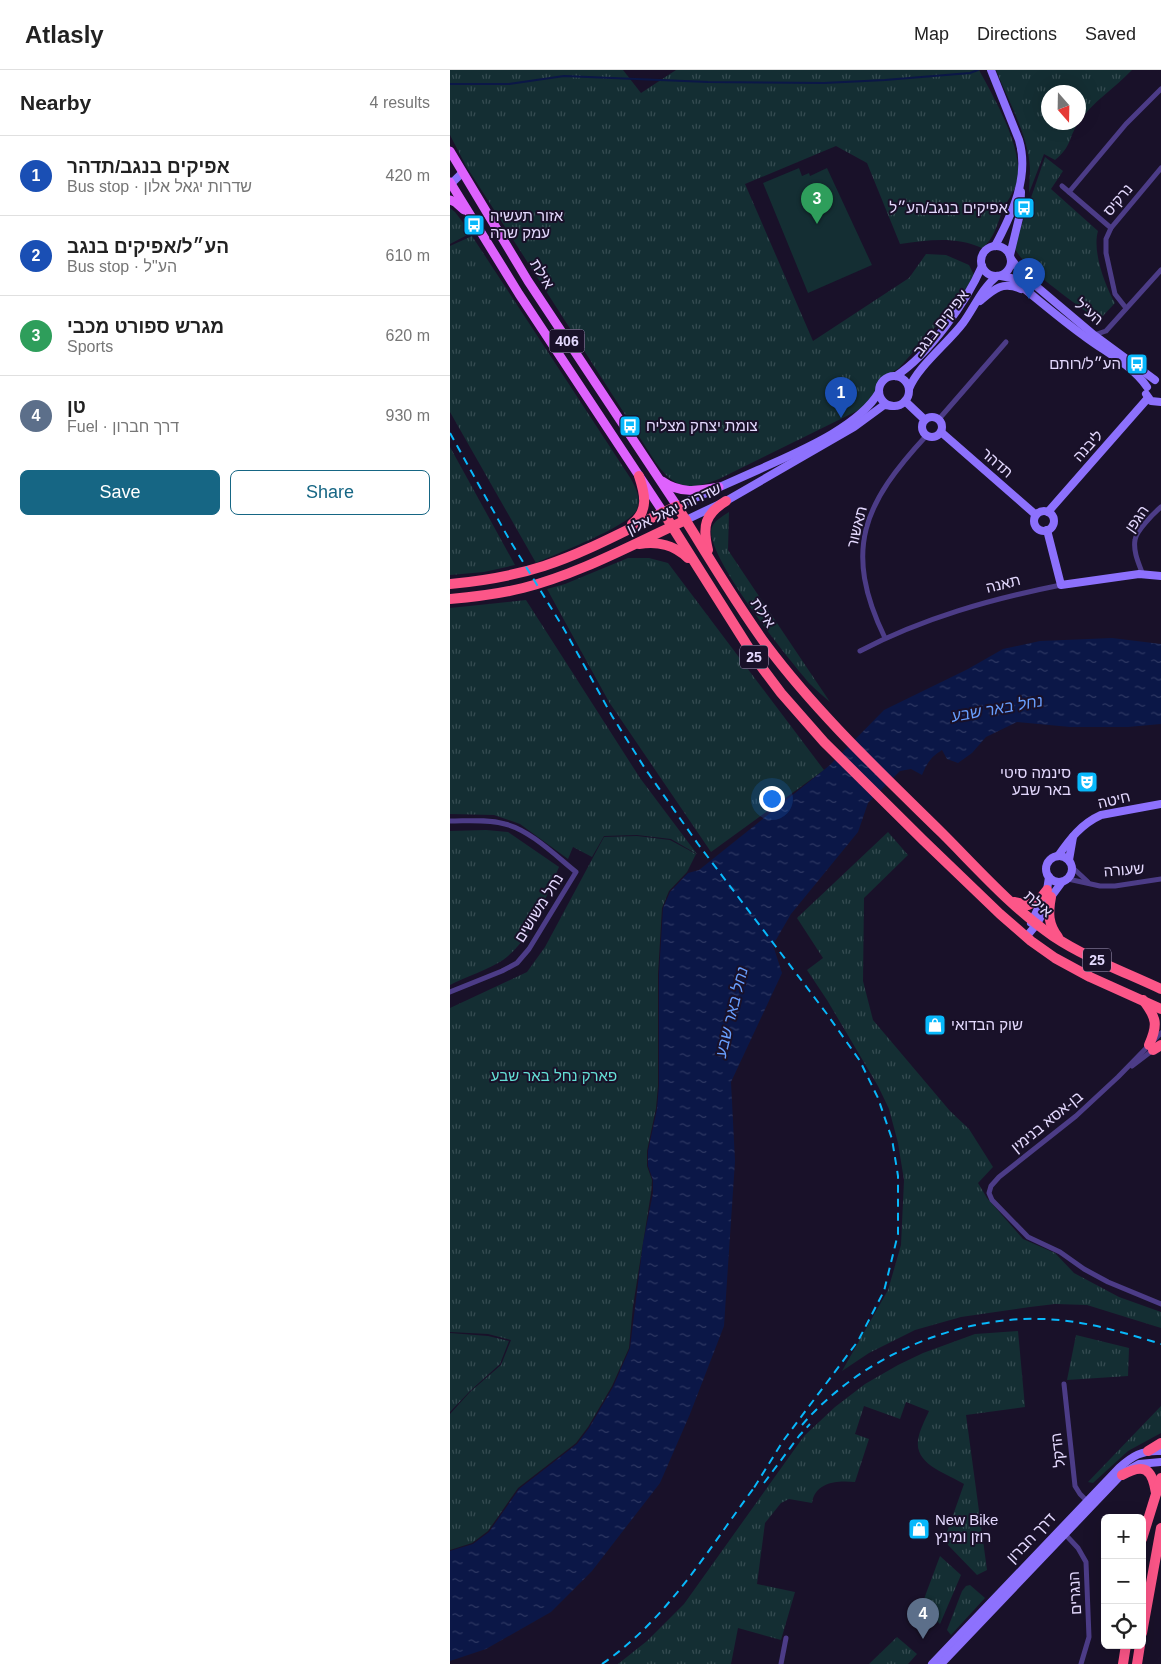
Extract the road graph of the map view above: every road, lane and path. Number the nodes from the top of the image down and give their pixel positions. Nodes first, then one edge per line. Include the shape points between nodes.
1 (992, 72) edge
2 (1161, 89) edge
3 (450, 151) edge
4 (1161, 168) edge
5 (462, 173) junction
6 (450, 182) edge
7 (1020, 185) junction
8 (1062, 186) dead end
9 (1069, 192) junction
10 (450, 200) edge
11 (469, 214) junction
12 (1110, 228) junction
13 (995, 246) junction
14 (1011, 257) junction
15 (982, 266) junction
16 (1161, 270) edge
17 (999, 276) junction
18 (1032, 294) junction
19 (976, 304) junction
20 (1126, 308) junction
21 (1106, 330) junction
22 (1094, 335) junction
23 (1006, 342) dead end
24 (1105, 343) junction
25 (896, 376) junction
26 (1158, 380) edge
27 (1147, 387) junction
28 (909, 389) junction
29 (879, 392) junction
30 (1148, 398) junction
31 (905, 401) junction
32 (1161, 402) edge
33 (893, 406) junction
34 (939, 419) junction
35 (925, 420) junction
36 (941, 432) junction
37 (927, 435) junction
38 (639, 476) junction
39 (658, 479) junction
40 (719, 487) junction
41 (726, 501) junction
42 (677, 506) junction
43 (1161, 507) edge
44 (663, 512) junction
45 (1048, 512) junction
46 (1036, 515) junction
47 (686, 520) junction
48 (672, 527) junction
49 (625, 530) junction
50 (1047, 530) junction
51 (631, 545) junction
52 (695, 564) junction
53 (715, 567) junction
54 (1143, 574) junction
55 (1161, 576) edge
56 (450, 584) edge
57 (1061, 585) junction
58 (450, 598) edge
59 (886, 638) junction
60 (860, 651) dead end
61 (1161, 804) edge
62 (450, 820) edge
63 (1077, 831) junction
64 (1058, 856) junction
65 (1071, 864) junction
66 (1049, 877) junction
67 (1161, 879) edge
68 (1065, 881) junction
69 (1088, 883) junction
70 (1049, 893) junction
71 (1012, 901) junction
72 (1035, 922) junction
73 (1026, 937) junction
74 (1064, 943) junction
75 (1161, 989) edge
76 (450, 992) edge
77 (1142, 1000) junction
78 (1161, 1009) edge
79 (1161, 1033) edge
80 (1156, 1046) edge
81 (1161, 1304) edge
82 (1064, 1384) dead end
83 (1161, 1442) edge
84 (1148, 1451) junction
85 (1161, 1451) edge
86 (1161, 1462) edge
87 (1122, 1475) junction
88 (1161, 1478) edge
89 (1156, 1493) junction
90 (1090, 1503) junction
91 (1146, 1526) edge
92 (1161, 1528) edge
93 (1063, 1531) junction
94 (1146, 1611) edge
95 (786, 1638) dead end
96 (1125, 1649) edge
97 (1139, 1649) edge
98 (781, 1664) edge
99 (932, 1664) edge
100 (941, 1664) edge
101 (1081, 1664) edge
102 (1123, 1664) edge
103 (1137, 1664) edge

1 - 7 street via 1022,150 1024,168
2 - 9 street via 1126,124
3 - 5 main road, אילת / 406
4 - 12 street, נרקיס
5 - 6 street
5 - 39 main road, אילת / 406 via 528,281
6 - 11 main road, אילת / 406
7 - 13 street
7 - 14 street via 1020,214
8 - 9 street
9 - 12 street
10 - 11 main road
11 - 38 main road, אילת / 406
12 - 20 street, נרקיס via 1106,253 1115,294
13 - 14 street via 1004,248
13 - 15 street via 983,253
14 - 17 street via 1009,269
14 - 22 street, הע"ל via 1023,276
15 - 17 street via 988,274
15 - 25 street, אפיקים בנגב via 950,322 914,362
16 - 20 street
17 - 18 street, הע"ל via 1011,278
17 - 19 street, אפיקים בנגב via 987,286
18 - 19 street via 1012,285 1001,286
18 - 27 street, הע"ל via 1142,379
19 - 28 street, אפיקים בנגב
20 - 21 street
21 - 22 street
21 - 24 street
22 - 24 street, הע"ל
23 - 34 street
24 - 26 street, הע"ל
25 - 28 street via 905,380
25 - 29 street via 884,380
26 - 27 street
27 - 30 street
28 - 31 street
29 - 33 street via 882,400
29 - 40 street, שדרות יגאל אלון via 866,409 834,432
30 - 32 street
30 - 45 street, ליבנה
31 - 33 street
31 - 35 street
33 - 41 street, שדרות יגאל אלון via 884,406 854,427
34 - 35 street
34 - 36 street
35 - 37 street via 923,428
36 - 37 street
36 - 46 street, תדהר
37 - 59 street, תאשור via 888,480 869,518 864,537 867,589
38 - 44 main road, אילת / 406
38 - 49 highway via 645,503 641,516
39 - 40 main road via 685,491
39 - 42 main road, אילת / 406
40 - 42 street, שדרות יגאל אלון
41 - 47 street, שדרות יגאל אלון
41 - 53 highway via 710,514 705,529
42 - 44 highway, שדרות יגאל אלון
42 - 47 highway, אילת / 25
43 - 54 street, הגפן via 1135,538 1135,550
44 - 48 highway, אילת / 25
44 - 49 highway, שדרות יגאל אלון
45 - 46 street via 1040,511
45 - 50 street via 1054,520
46 - 50 street via 1036,527
47 - 48 highway, שדרות יגאל אלון
47 - 53 highway, אילת / 25
48 - 51 highway, שדרות יגאל אלון
48 - 52 highway, אילת / 25
49 - 56 highway, שדרות יגאל אלון via 546,565 489,580
50 - 57 street
51 - 52 highway via 666,544
51 - 58 highway, שדרות יגאל אלון via 535,585
52 - 73 highway, אילת / 25 via 793,708 924,842
53 - 71 highway, אילת / 25 via 767,646 807,695 890,782
54 - 55 street, תאנה
54 - 57 street, תאנה
57 - 59 street, תאנה via 971,606
59 - 60 street, תאנה
61 - 63 street, חיטה via 1101,815
62 - 76 street, נחל משושים via 512,826 576,872 529,949 517,962
63 - 64 street, חיטה
63 - 65 street, חיטה via 1072,841
64 - 65 street
64 - 66 street, חיטה via 1047,864
65 - 68 street, חיטה via 1072,874
65 - 69 street, שעורה
66 - 68 street via 1053,881
66 - 70 street, חיטה
67 - 69 street, שעורה via 1115,886
68 - 69 street, שעורה
68 - 70 street, חיטה
70 - 71 highway via 1028,905
70 - 72 street, חיטה
70 - 74 highway via 1049,921
71 - 72 highway, אילת / 25
72 - 73 street, חיטה
72 - 74 highway, אילת / 25
73 - 77 highway, אילת / 25 via 1054,958
74 - 75 highway, אילת / 25
77 - 78 highway, אילת / 25
77 - 80 highway via 1154,1018
79 - 80 street, בן-אסא בנימין
80 - 81 street, בן-אסא בנימין via 999,1177 989,1193 1028,1237 1060,1252 1108,1282
82 - 90 street, הדקל via 1075,1486
83 - 84 highway
84 - 85 street, דרך חברון
84 - 90 street, דרך חברון via 1128,1460
86 - 87 street, דרך חברון via 1139,1464
87 - 89 highway via 1136,1469 1148,1471
87 - 90 street, דרך חברון
88 - 89 highway
89 - 91 highway
90 - 93 street, דרך חברון
92 - 94 highway
93 - 99 street, דרך חברון
93 - 100 street, דרך חברון
93 - 101 street, הנגרים via 1083,1554 1087,1573 1089,1637
95 - 98 street
96 - 102 highway
97 - 103 highway

